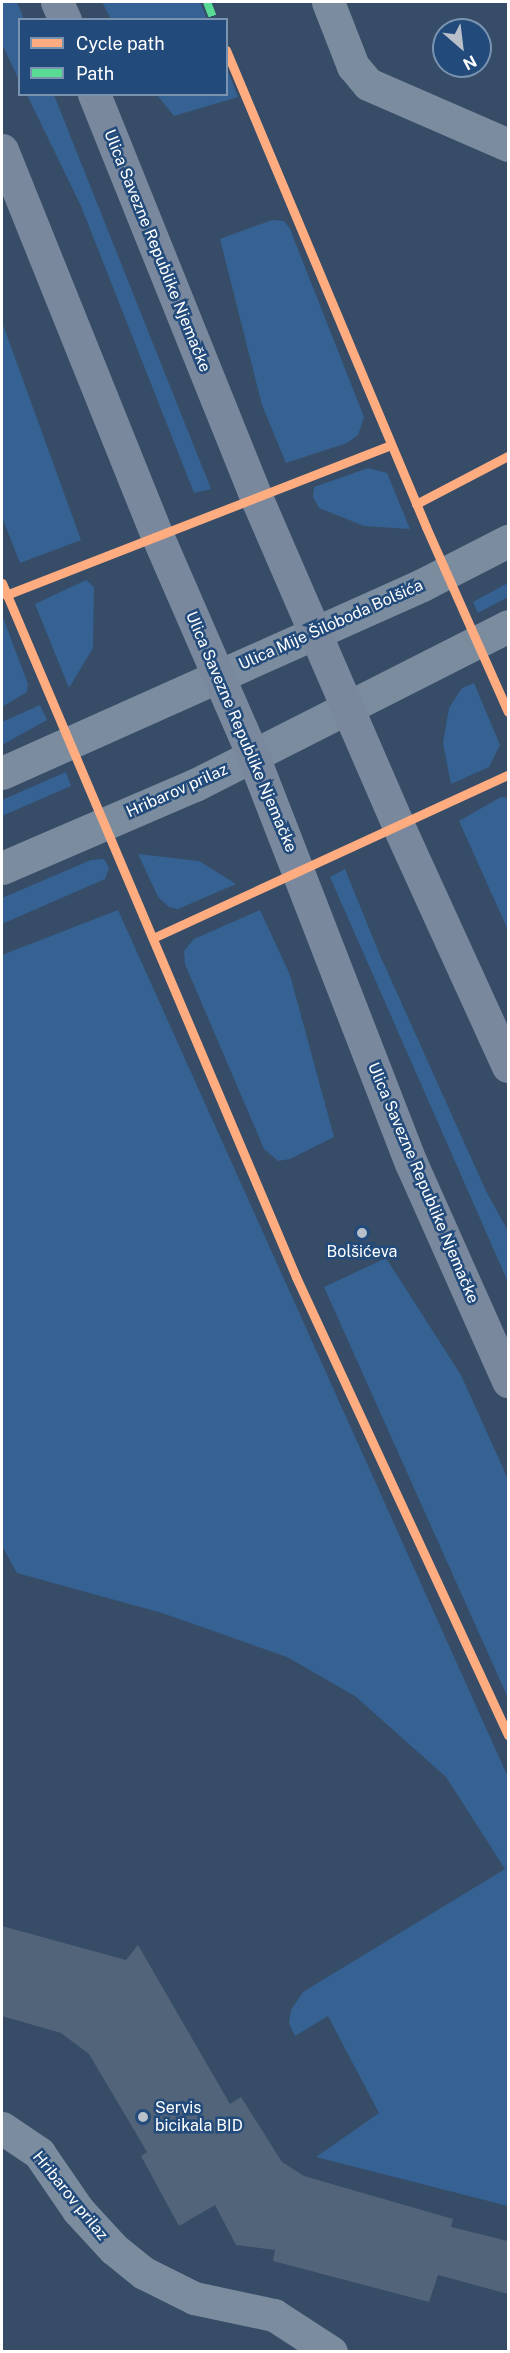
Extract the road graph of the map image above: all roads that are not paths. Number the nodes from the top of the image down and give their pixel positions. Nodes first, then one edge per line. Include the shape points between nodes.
1 (57, 2) edge
2 (328, 2) edge
3 (63, 18) edge
4 (95, 96) edge
5 (508, 145) edge
6 (2, 150) edge
7 (508, 541) edge
8 (508, 626) edge
9 (315, 633) junction
10 (218, 675) junction
11 (348, 709) junction
12 (253, 756) junction
13 (2, 773) edge
14 (2, 868) edge
15 (508, 1066) edge
16 (508, 1381) edge
17 (2, 2128) edge
18 (331, 2352) edge

1 - 3 main road
2 - 5 street via 353,66 368,84
4 - 9 main road, Ulica Savezne Republike Njemačke
6 - 10 main road, Ulica Savezne Republike Njemačke
7 - 9 street, Ulica Mije Šiloboda Bolšića
8 - 11 street
9 - 10 street, Ulica Mije Šiloboda Bolšića
9 - 11 main road, Ulica Savezne Republike Njemačke
10 - 12 main road, Ulica Savezne Republike Njemačke
10 - 13 street
11 - 12 street
11 - 15 main road, Ulica Savezne Republike Njemačke
12 - 14 street, Hribarov prilaz
12 - 16 main road, Ulica Savezne Republike Njemačke via 411,1163
17 - 18 street, Hribarov prilaz via 39,2153 78,2210 114,2249 144,2273 194,2298 274,2315

